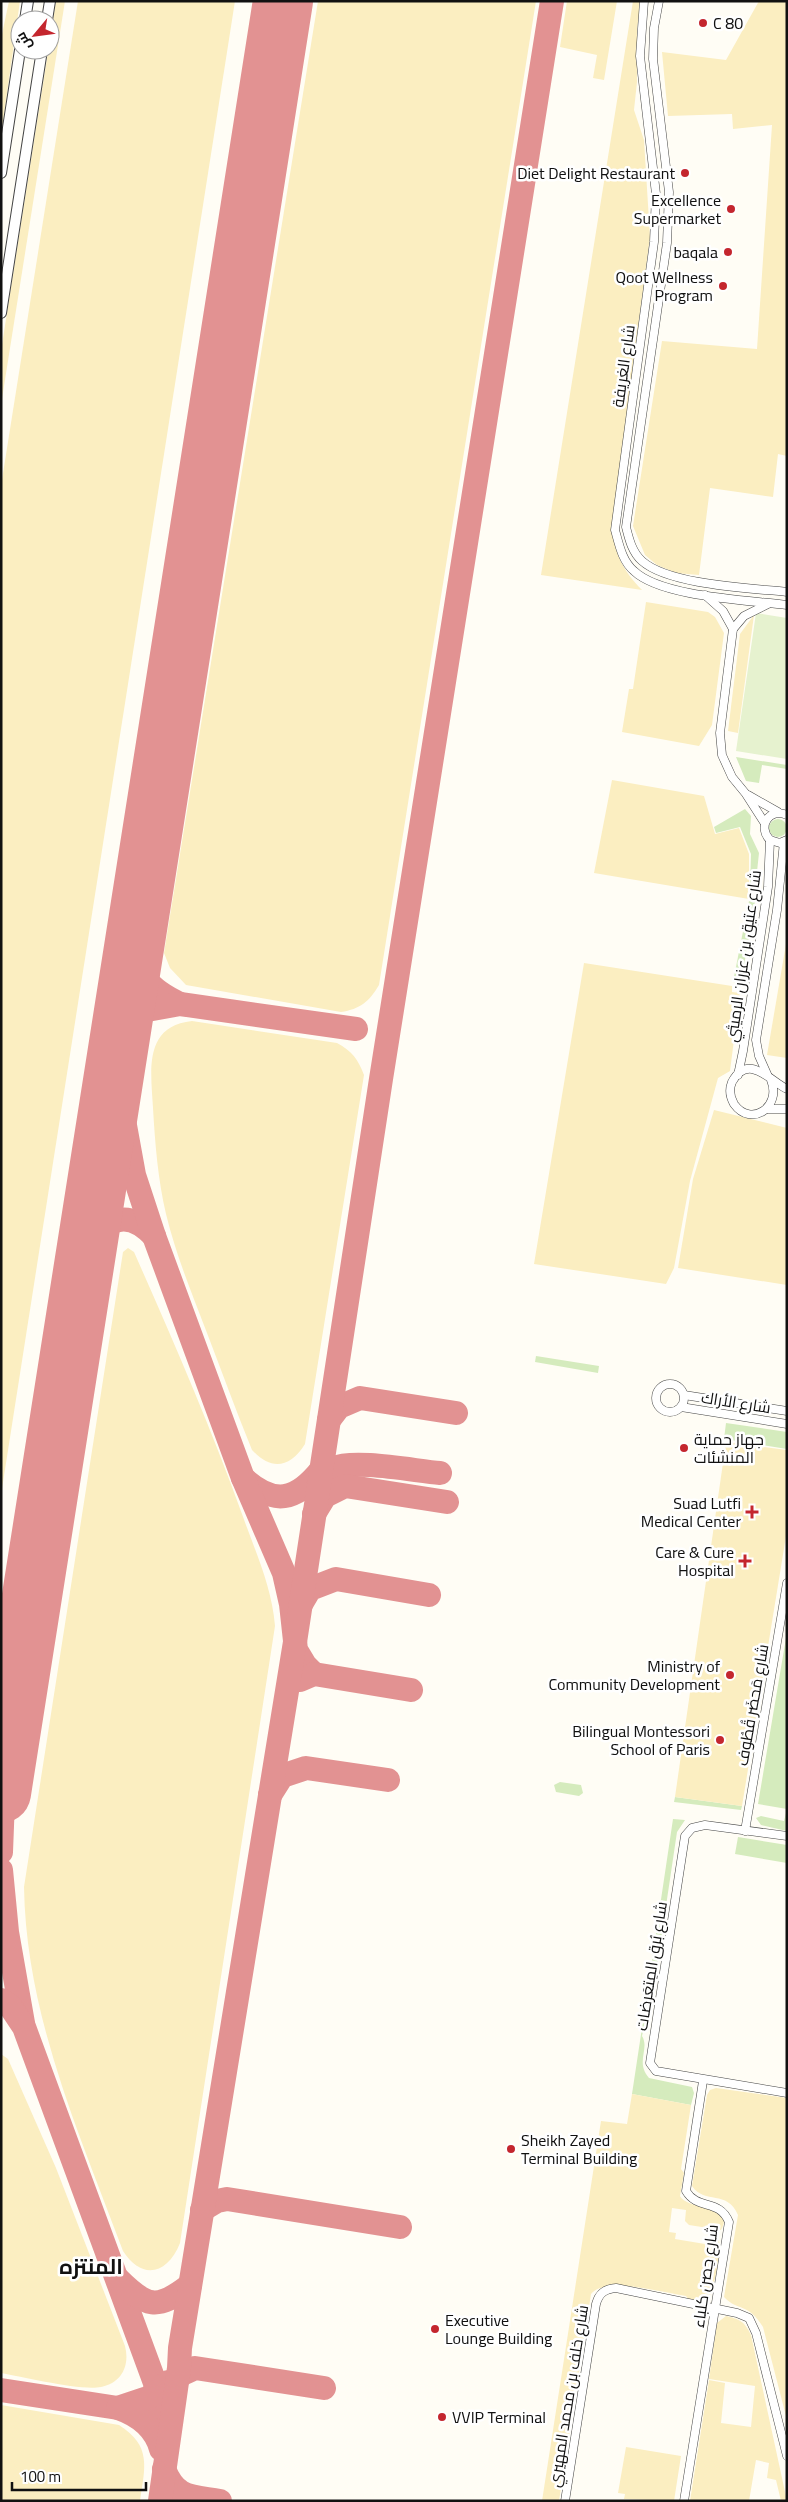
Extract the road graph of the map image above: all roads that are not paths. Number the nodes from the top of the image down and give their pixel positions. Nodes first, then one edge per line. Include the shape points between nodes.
1 (644, 1) edge
2 (659, 1) edge
3 (18, 60) edge
4 (40, 60) edge
5 (1, 174) edge
6 (1, 313) edge
7 (787, 592) edge
8 (703, 594) junction
9 (770, 603) junction
10 (787, 605) edge
11 (734, 629) junction
12 (746, 794) junction
13 (784, 813) edge
14 (764, 822) junction
15 (770, 840) junction
16 (785, 841) edge
17 (738, 1075) junction
18 (769, 1077) junction
19 (787, 1089) edge
20 (787, 1108) edge
21 (767, 1109) junction
22 (684, 1395) junction
23 (726, 1401) junction
24 (681, 1407) junction
25 (787, 1411) edge
26 (724, 1414) junction
27 (787, 1424) edge
28 (787, 1583) edge
29 (745, 1831) junction
30 (787, 1836) edge
31 (703, 2080) junction
32 (787, 2093) edge
33 (714, 2309) junction
34 (787, 2456) edge
35 (565, 2501) edge
36 (684, 2501) edge

1 - 8 street, شارع الغريفة via 640,56 656,194 654,242 615,530 624,558 632,570 649,583
2 - 7 street, شارع الغريفة via 653,59 669,192 667,243 626,527 631,545 641,560 654,570 674,577
3 - 5 street
4 - 6 street
8 - 9 street, شارع الغريفة
8 - 11 street via 720,607
9 - 10 street, شارع الغريفة
9 - 11 street via 744,616
11 - 12 street via 720,732 721,748 726,767
12 - 13 street
12 - 14 street
13 - 14 street via 770,815
14 - 15 street via 764,832
15 - 16 street
15 - 17 street, شارع عتيق بن عزران الرميثي via 768,887
16 - 18 street, شارع عتيق بن عزران الرميثي via 756,1040
17 - 18 street via 749,1069 762,1071
17 - 21 street via 730,1091 738,1109 750,1114
18 - 19 street
18 - 21 street via 774,1095
20 - 21 street
22 - 23 street, شارع الأراك
22 - 24 street
22 - 24 street via 679,1386 670,1383 657,1393 658,1404 663,1410 671,1412
23 - 25 street, شارع الأراك
23 - 26 street
24 - 26 street, شارع الأراك
26 - 27 street, شارع الأراك
28 - 29 street, شارع مَحضَر قُطُوف
29 - 30 street, شارع بُرق المِتعَرضات
29 - 31 street, شارع بُرق المِتعَرضات via 705,1825 692,1828 685,1836 650,2063 656,2071
31 - 32 street, شارع بُرق المِتعَرضات
31 - 33 street, شارع حِصن كلباء via 686,2191 696,2202 719,2208 729,2222
33 - 34 street, شارع خلف بن محمد المهيري via 738,2312 749,2318 756,2333
33 - 35 street, شارع خلف بن محمد المهيري via 616,2288 601,2292 596,2304
33 - 36 street, شارع حِصن كلباء

